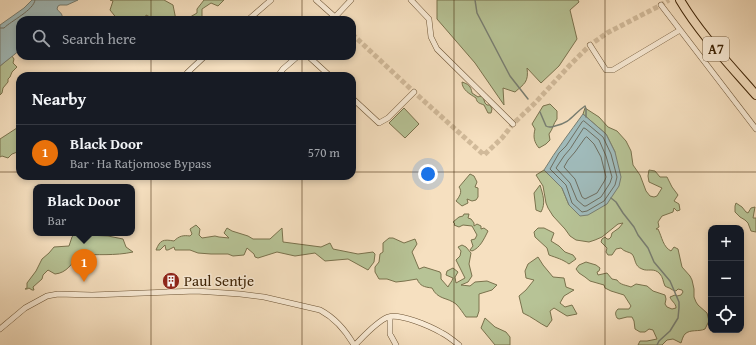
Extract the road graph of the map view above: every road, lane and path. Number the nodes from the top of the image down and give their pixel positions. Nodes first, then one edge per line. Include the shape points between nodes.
1 (271, 0) edge
2 (316, 0) edge
3 (351, 0) edge
4 (411, 0) edge
5 (680, 0) edge
6 (661, 5) dead end
7 (253, 16) edge
8 (330, 16) edge
9 (336, 16) edge
10 (680, 30) junction
11 (590, 44) dead end
12 (200, 60) edge
13 (293, 60) edge
14 (312, 60) edge
15 (187, 72) edge
16 (281, 72) edge
17 (326, 72) edge
18 (414, 92) dead end
19 (756, 95) edge
20 (356, 104) edge
21 (513, 124) dead end
22 (756, 129) edge
23 (390, 316) junction
24 (0, 329) edge
25 (354, 345) edge
26 (396, 345) edge
27 (460, 345) edge

1 - 7 street
2 - 8 street
3 - 9 street
4 - 21 street via 429,19 431,37 437,49
5 - 19 main road, A7 via 697,26
6 - 10 street
10 - 11 street via 613,70 606,70
10 - 22 street
12 - 15 street
13 - 16 street
14 - 17 street
18 - 20 street via 388,118 379,123
23 - 25 street
23 - 26 street via 390,334
23 - 27 street via 423,324
24 - 25 street via 25,308 47,296 196,291 264,297 320,310 337,322

